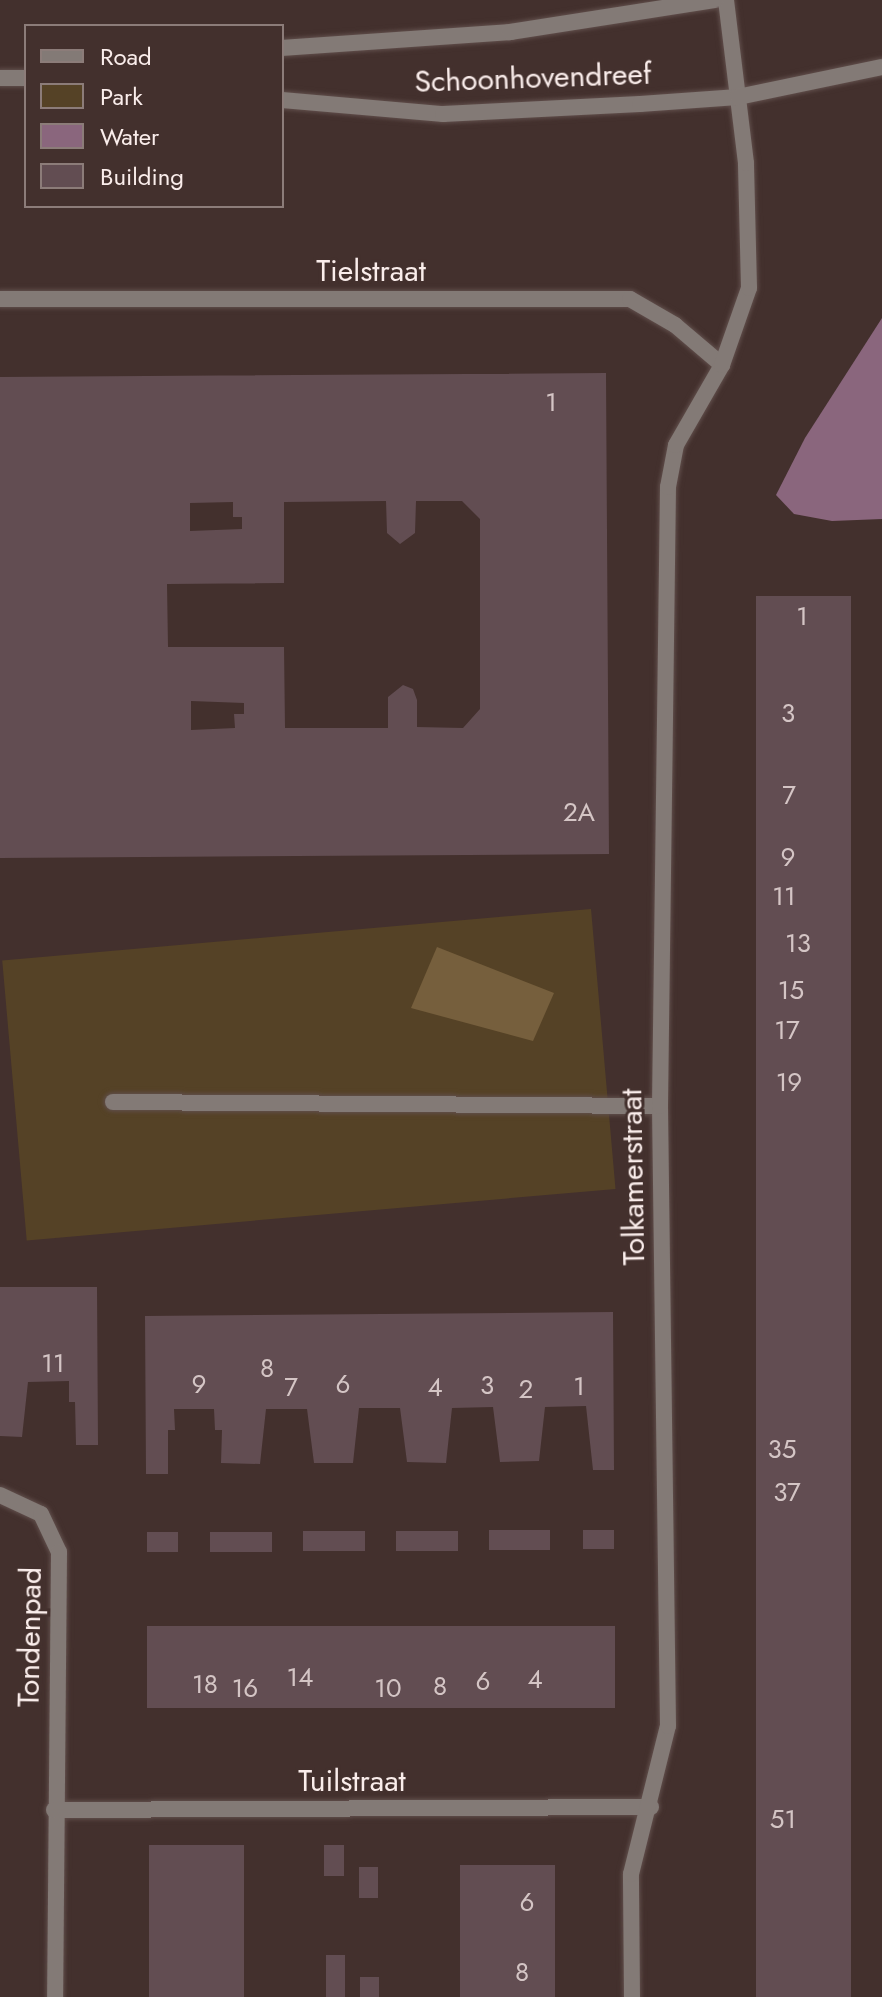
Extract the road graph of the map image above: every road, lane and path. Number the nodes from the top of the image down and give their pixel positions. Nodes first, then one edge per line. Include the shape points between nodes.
1 (715, 0) edge
2 (726, 0) edge
3 (284, 48) edge
4 (882, 67) edge
5 (24, 77) edge
6 (0, 78) edge
7 (738, 97) junction
8 (284, 100) edge
9 (0, 299) edge
10 (722, 365) junction
11 (113, 1102) dead end
12 (660, 1106) junction
13 (0, 1495) edge
14 (651, 1807) junction
15 (54, 1810) junction
16 (55, 1997) edge
17 (632, 1997) edge

1 - 3 street, Schoonhovendreef via 510,32
2 - 7 street, Tolkamerstraat
4 - 7 street, Schoonhovendreef
5 - 6 street
7 - 8 street, Schoonhovendreef via 443,114
7 - 10 street, Tolkamerstraat via 746,163 749,288
9 - 10 street, Tielstraat via 630,299 675,325
10 - 12 street, Tolkamerstraat via 676,445 668,487
11 - 12 street
12 - 14 street, Tolkamerstraat via 668,1726
13 - 15 street, Tondenpad via 41,1514 59,1552
14 - 15 street, Tuilstraat
14 - 17 street, Tolkamerstraat via 631,1874
15 - 16 street, Tondenpad

